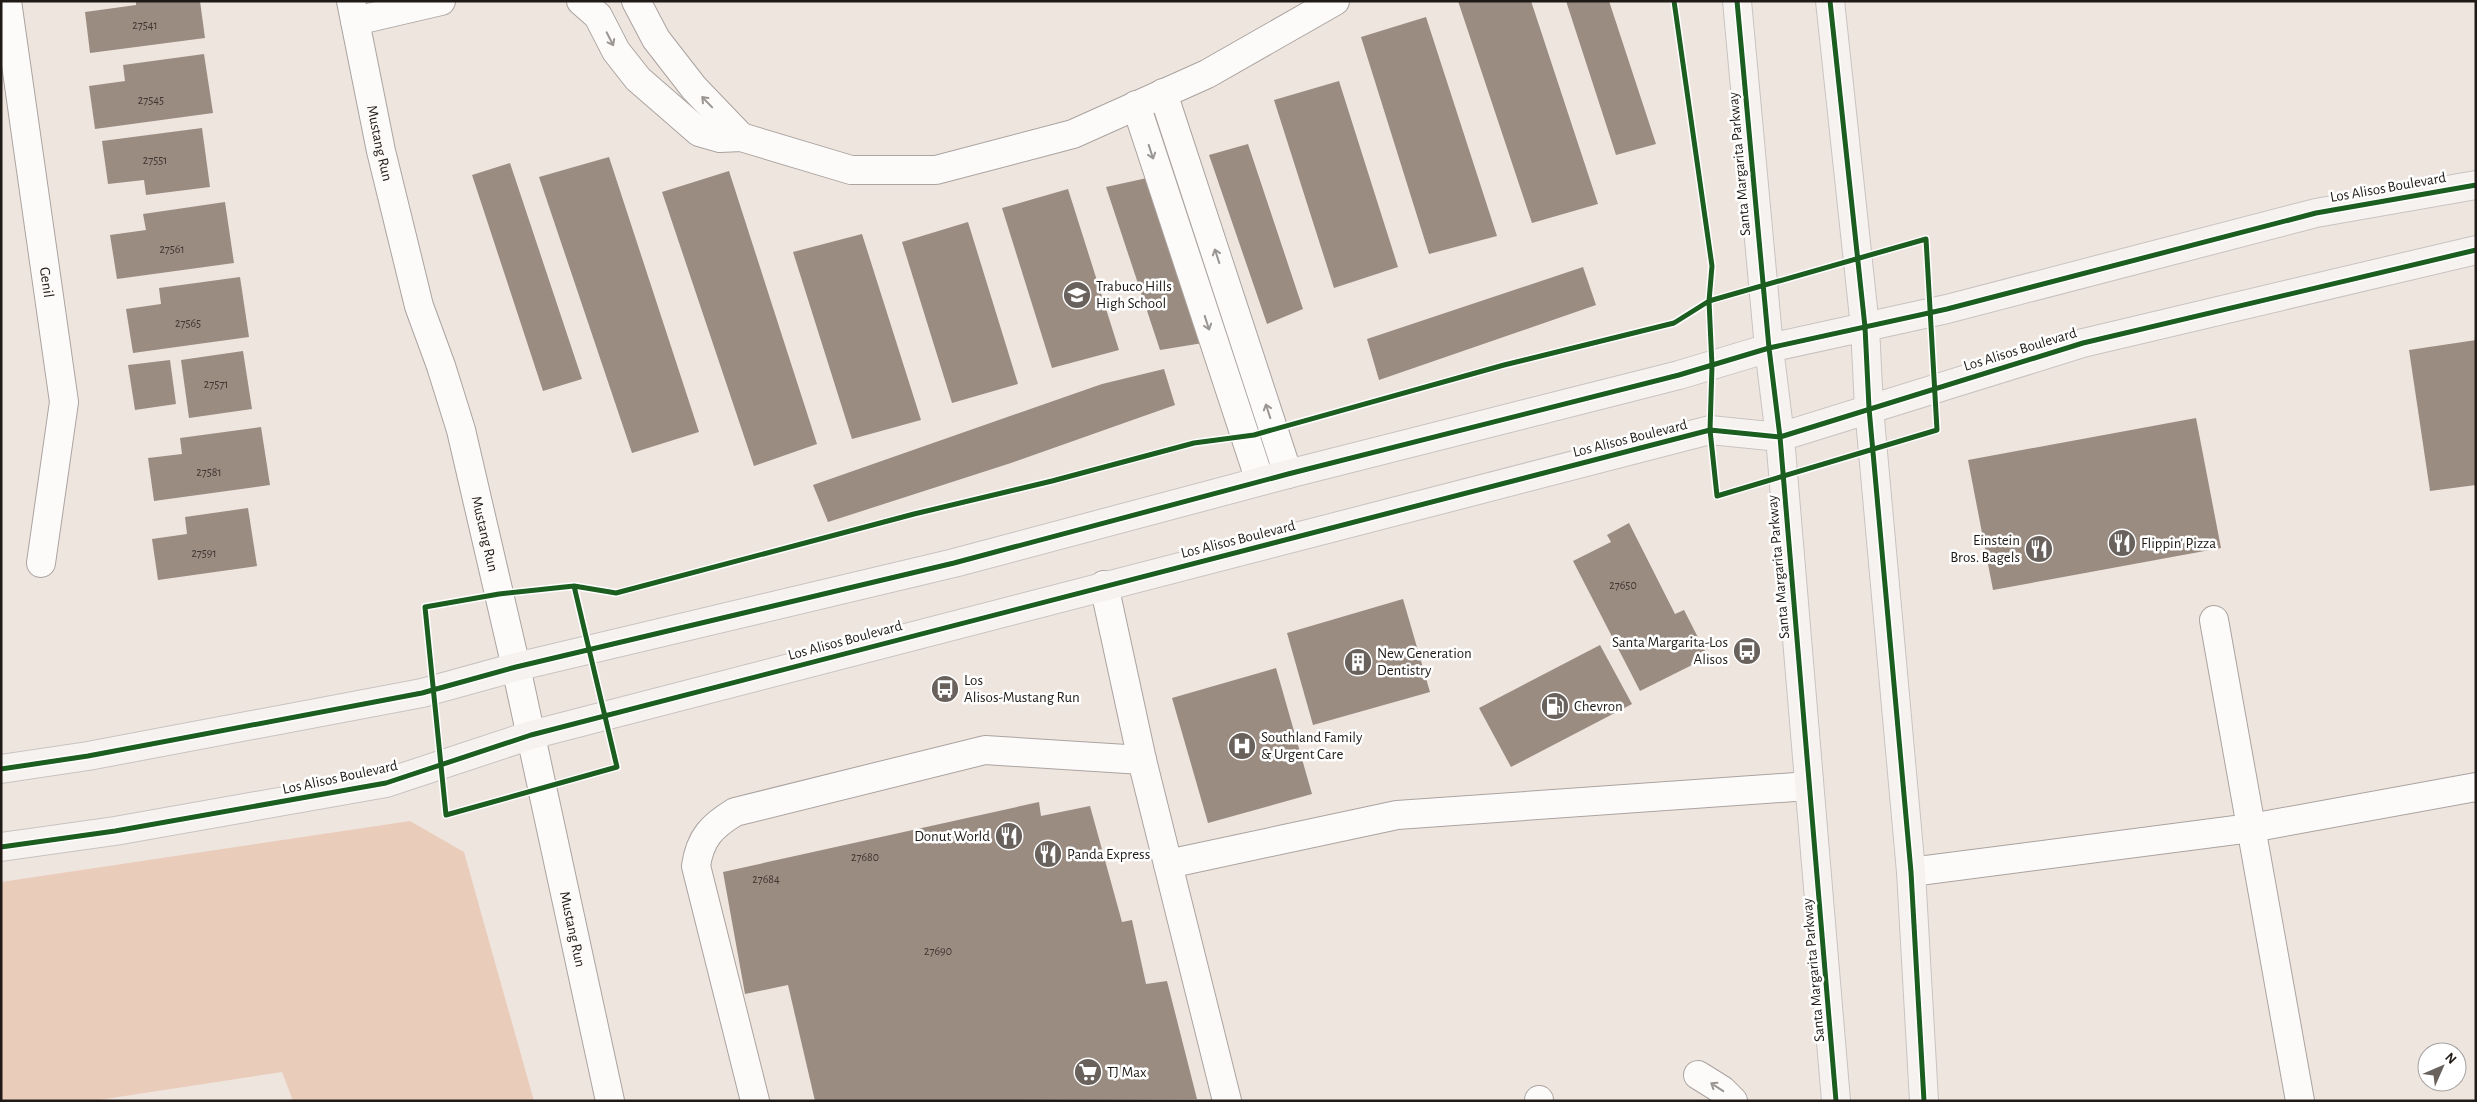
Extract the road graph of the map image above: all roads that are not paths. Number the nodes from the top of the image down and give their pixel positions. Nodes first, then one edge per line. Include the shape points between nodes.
1 (7, 1) edge
2 (441, 1) edge
3 (581, 1) edge
4 (636, 1) edge
5 (1335, 1) edge
6 (1737, 1) edge
7 (1830, 1) edge
8 (353, 11) edge
9 (1163, 93) junction
10 (1136, 106) junction
11 (741, 137) junction
12 (2476, 185) edge
13 (2476, 250) edge
14 (1865, 327) junction
15 (1769, 348) junction
16 (1869, 408) junction
17 (1780, 438) junction
18 (1288, 474) junction
19 (1260, 482) junction
20 (41, 563) dead end
21 (1104, 586) junction
22 (2214, 620) dead end
23 (516, 667) junction
24 (531, 735) junction
25 (1142, 760) junction
26 (1, 769) edge
27 (1809, 786) junction
28 (2476, 787) edge
29 (2251, 828) junction
30 (1, 847) edge
31 (1168, 864) junction
32 (1910, 872) junction
33 (1698, 1075) dead end
34 (610, 1101) edge
35 (755, 1101) edge
36 (1227, 1101) edge
37 (1733, 1101) edge
38 (1836, 1101) edge
39 (1924, 1101) edge
40 (2300, 1101) edge

1 - 20 street, Genil via 64,402
2 - 8 street
3 -> 11 street via 598,16 616,52 638,79 699,132 720,138
11 -> 4 street via 694,88 662,46
5 - 9 street via 1207,74
6 - 15 main road, Santa Margarita Parkway
7 - 14 main road
8 - 23 street, Mustang Run via 381,151 419,306 461,430
9 - 10 street
18 -> 9 street
10 - 11 street via 1073,134 936,170 851,170
10 -> 19 street
12 - 14 main road, Los Alisos Boulevard via 2316,213 1956,307
13 - 16 main road, Los Alisos Boulevard via 2083,344
14 - 15 main road, Los Alisos Boulevard
14 - 16 main road
15 - 17 main road, Santa Margarita Parkway
15 - 18 main road, Los Alisos Boulevard via 1679,376
16 - 17 main road, Los Alisos Boulevard
16 - 32 main road
17 - 21 main road, Los Alisos Boulevard via 1710,430
17 - 27 main road, Santa Margarita Parkway
18 - 19 main road, Los Alisos Boulevard
19 - 23 main road, Los Alisos Boulevard via 954,563
21 - 24 main road, Los Alisos Boulevard
21 - 25 street
22 - 29 street
23 - 24 street, Mustang Run
23 - 26 main road, Los Alisos Boulevard via 413,695 88,756
24 - 30 main road, Los Alisos Boulevard via 386,783 115,831
24 - 34 street, Mustang Run
25 - 31 street
25 - 35 street via 985,750 735,812 712,829 698,849 696,866
27 - 31 street via 1397,815
27 - 38 main road, Santa Margarita Parkway
28 - 29 street
29 - 32 street
29 - 40 street
31 - 36 street
32 - 39 main road
37 -> 33 street

